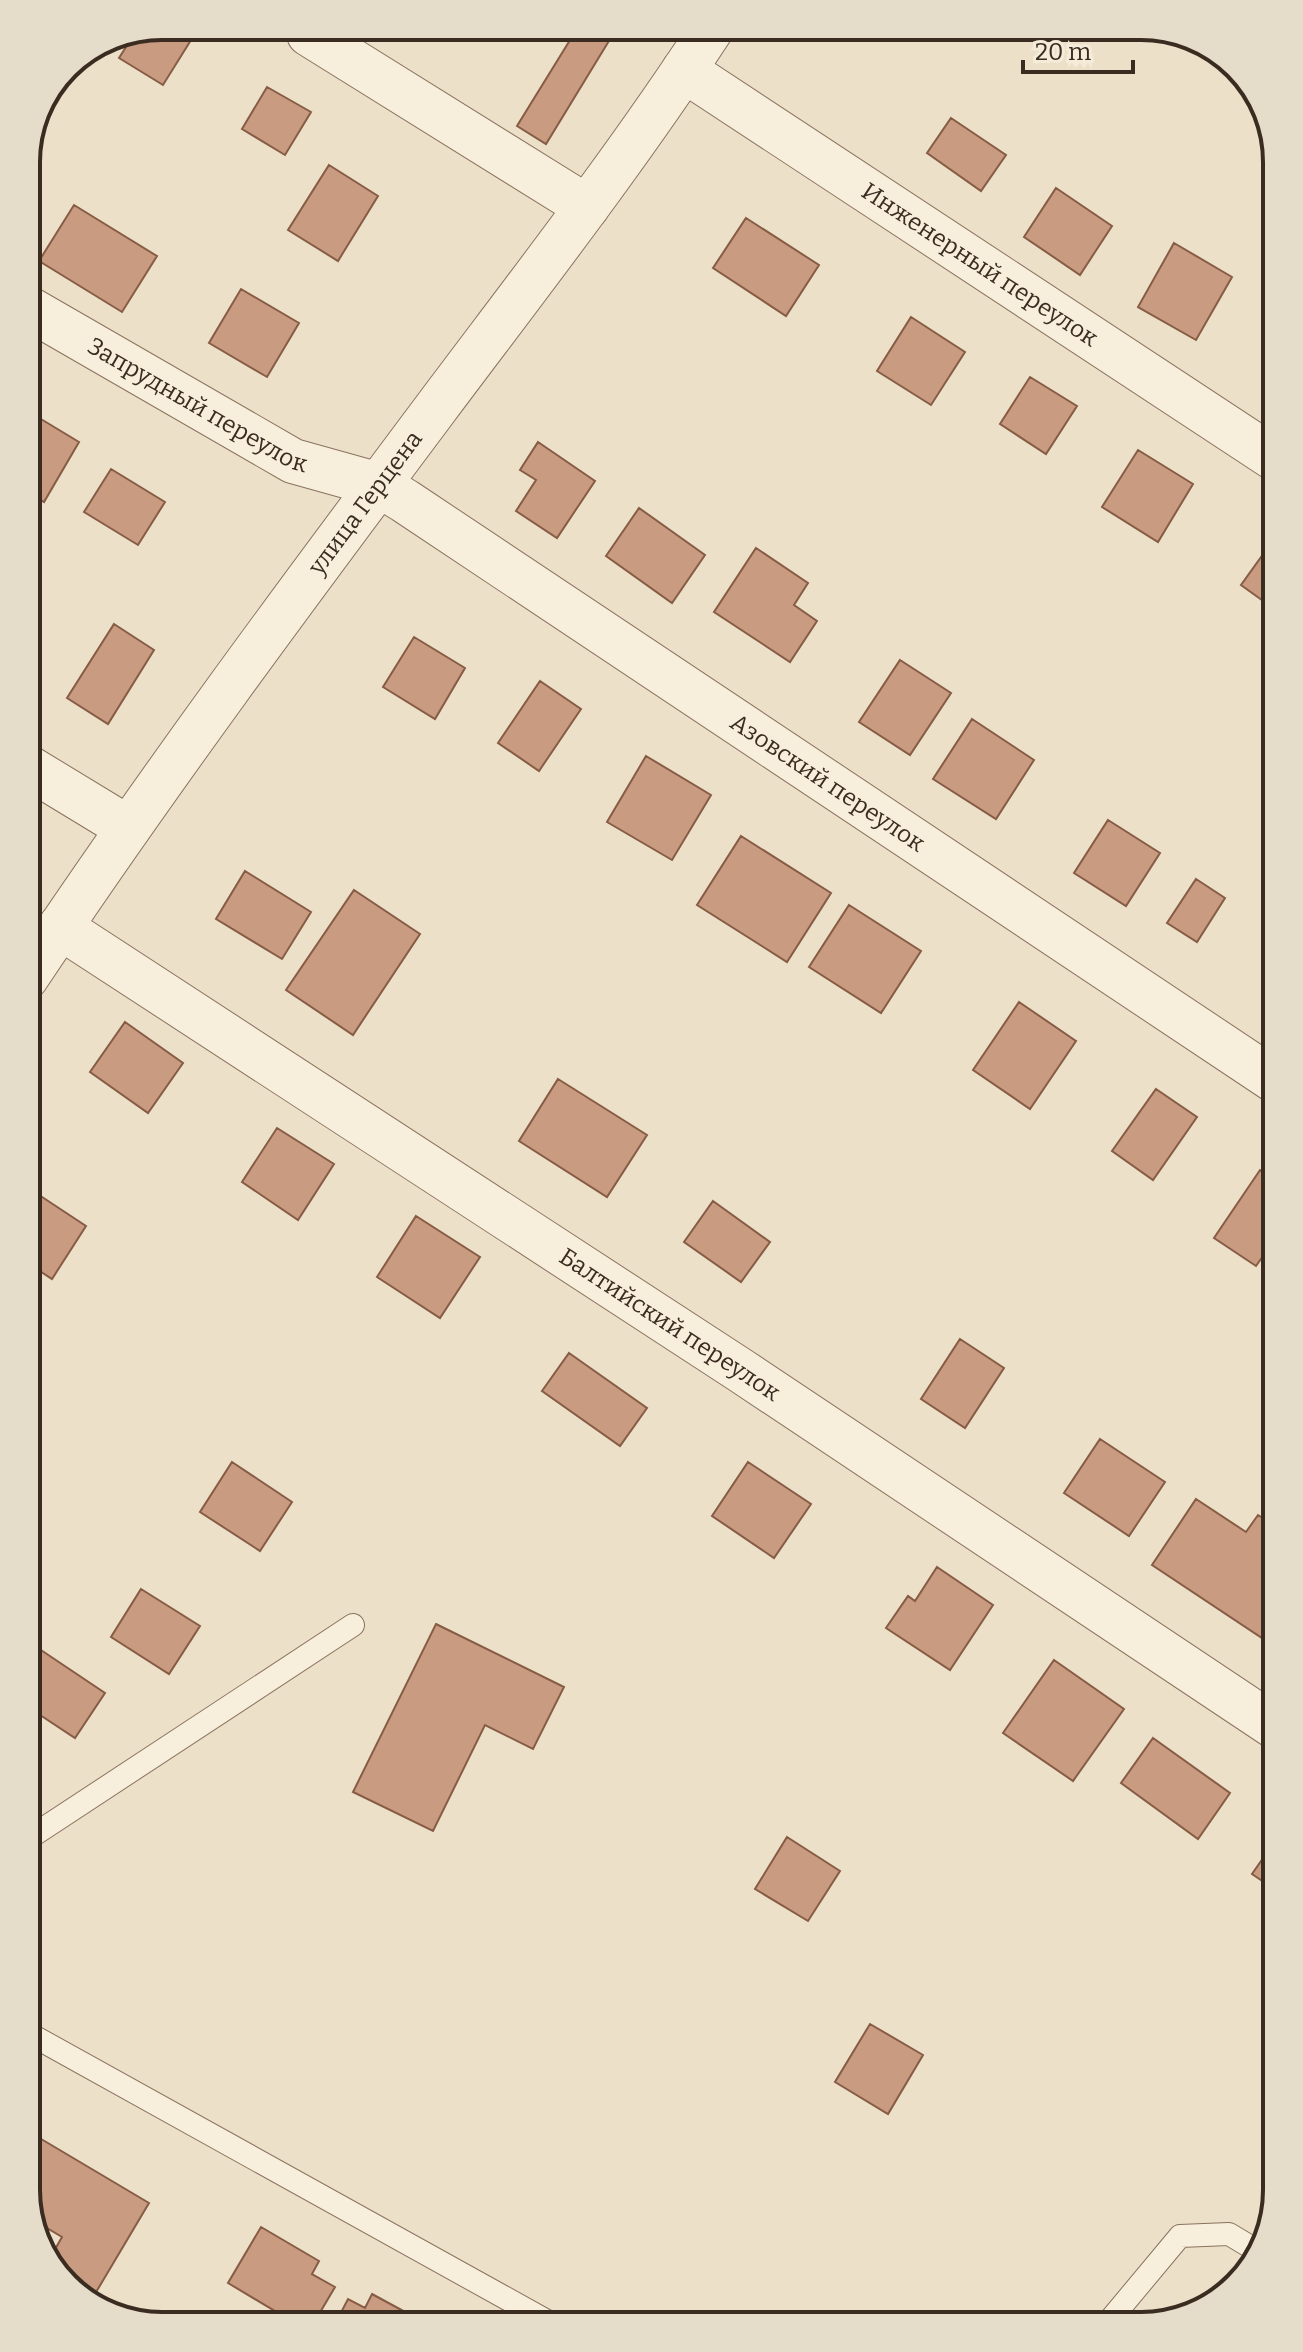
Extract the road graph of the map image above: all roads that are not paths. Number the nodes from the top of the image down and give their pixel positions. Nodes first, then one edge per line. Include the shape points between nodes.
1 (319, 40) edge
2 (704, 40) edge
3 (684, 70) junction
4 (587, 207) junction
5 (40, 315) edge
6 (1263, 451) edge
7 (379, 485) junction
8 (40, 775) edge
9 (128, 828) junction
10 (60, 927) junction
11 (40, 957) edge
12 (1263, 1073) edge
13 (353, 1625) dead end
14 (1263, 1719) edge
15 (40, 1831) edge
16 (40, 2040) edge
17 (1249, 2246) edge
18 (531, 2312) edge
19 (1117, 2312) edge

1 - 4 street
2 - 3 street, улица Герцена
3 - 4 street, улица Герцена
3 - 6 street, Инженерный переулок
4 - 7 street, улица Герцена
5 - 7 street, Запрудный переулок via 293,461
7 - 9 street, улица Герцена
7 - 12 street, Азовский переулок
8 - 9 street
9 - 10 street, улица Герцена
10 - 11 street, улица Герцена
10 - 14 street, Балтийский переулок
13 - 15 lane
16 - 18 lane
17 - 19 lane via 1229,2234 1180,2236

